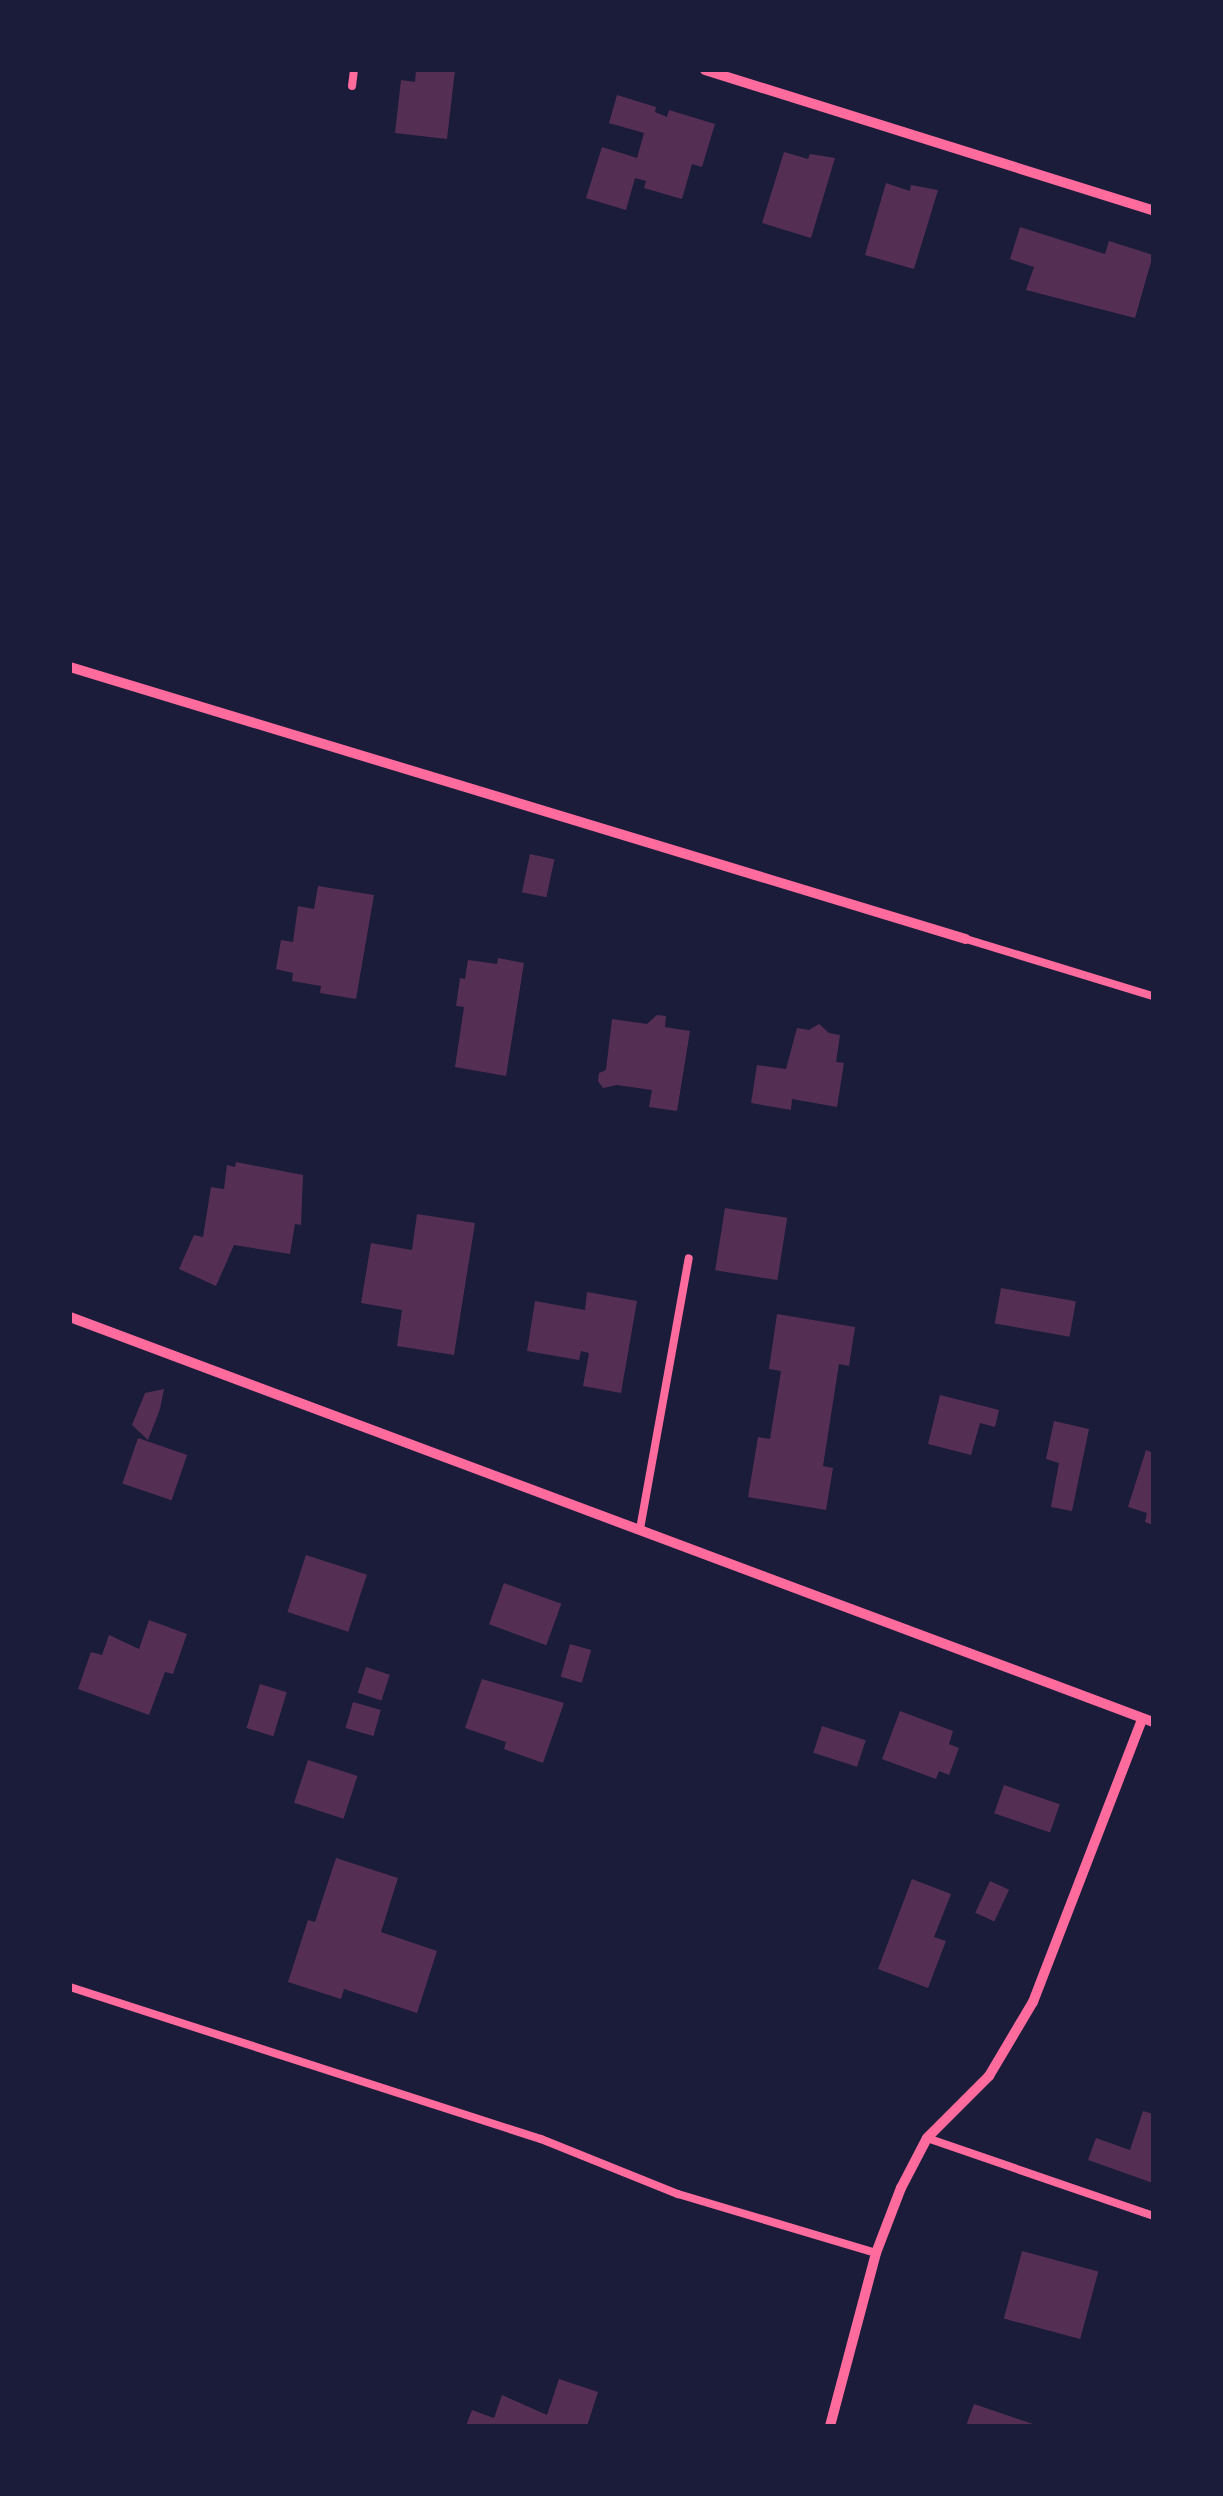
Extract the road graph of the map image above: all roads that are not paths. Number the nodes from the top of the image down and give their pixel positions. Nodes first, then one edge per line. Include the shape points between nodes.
1 (354, 70) edge
2 (705, 70) edge
3 (352, 86) dead end
4 (1153, 210) edge
5 (70, 666) edge
6 (966, 940) joint
7 (1153, 996) edge
8 (689, 1258) dead end
9 (70, 1317) edge
10 (640, 1530) junction
11 (1147, 1721) edge
12 (70, 1987) edge
13 (927, 2138) junction
14 (1153, 2216) edge
15 (876, 2254) junction
16 (830, 2426) edge

1 - 3 lane
2 - 4 street
5 - 6 street
6 - 7 lane
8 - 10 lane
9 - 10 street
10 - 11 street
11 - 13 street via 1033,2002 988,2076
12 - 15 lane via 524,2133 678,2194
13 - 14 lane
13 - 15 street
15 - 16 street

